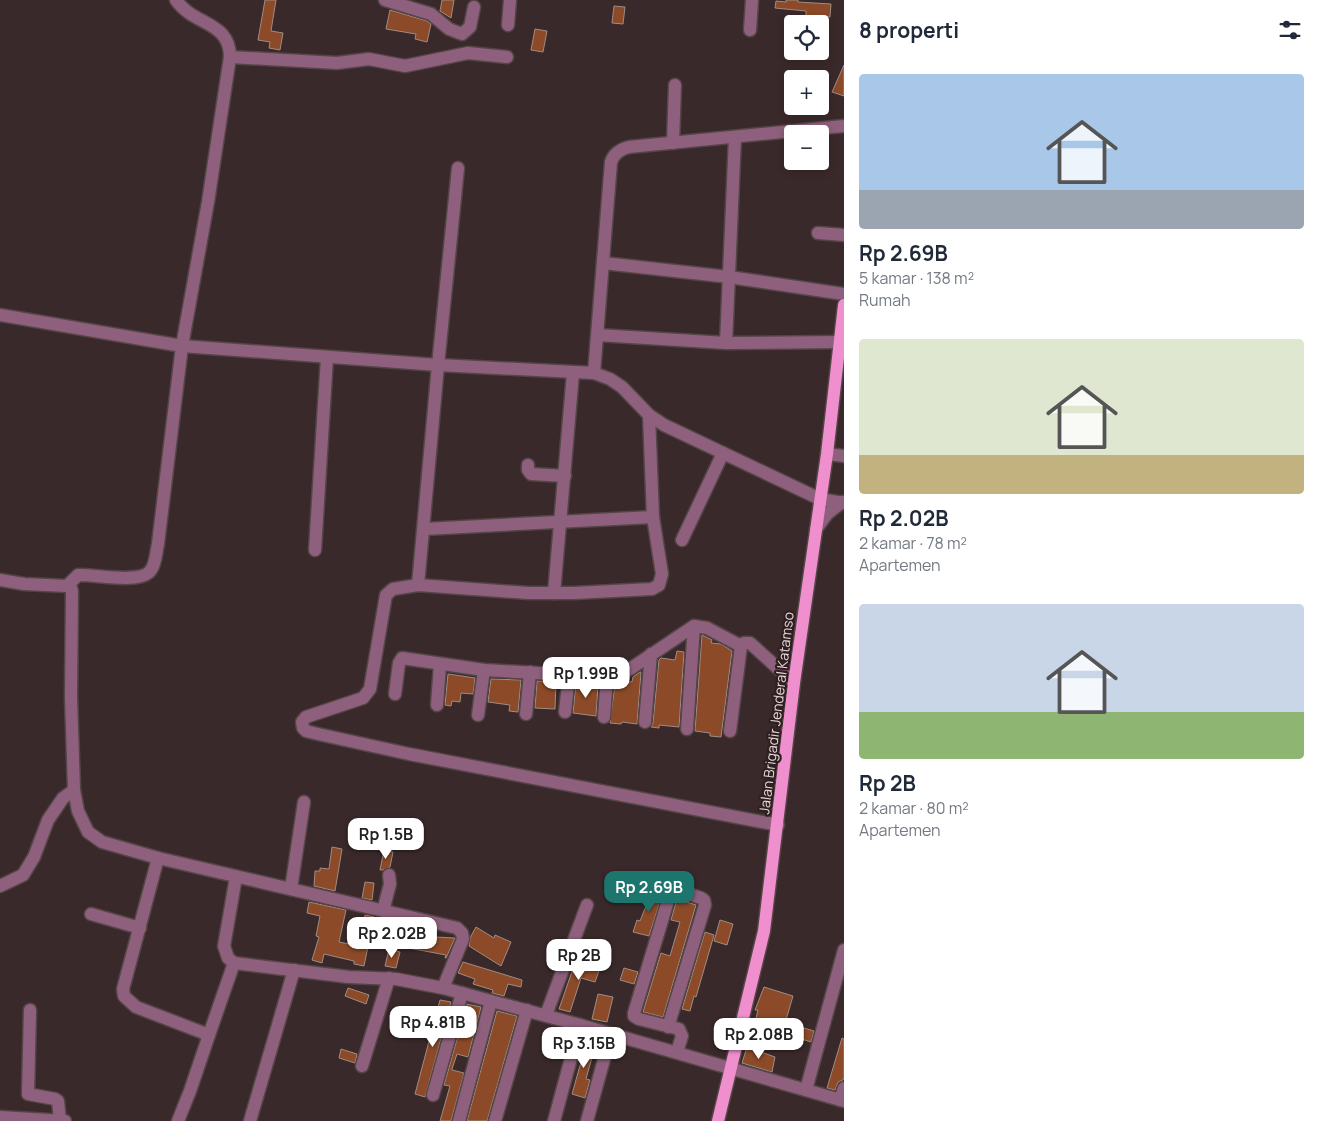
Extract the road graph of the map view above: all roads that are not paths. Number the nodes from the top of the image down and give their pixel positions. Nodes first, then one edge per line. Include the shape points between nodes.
1 (176, 0) edge
2 (388, 0) edge
3 (510, 0) edge
4 (752, 0) edge
5 (474, 7) dead end
6 (508, 25) dead end
7 (750, 30) dead end
8 (230, 57) junction
9 (507, 57) dead end
10 (675, 85) dead end
11 (844, 126) edge
12 (736, 137) junction
13 (673, 143) junction
14 (458, 168) dead end
15 (818, 233) dead end
16 (844, 235) edge
17 (603, 262) junction
18 (729, 277) junction
19 (844, 294) edge
20 (844, 305) edge
21 (0, 315) edge
22 (598, 335) junction
23 (841, 342) junction
24 (726, 343) junction
25 (182, 346) junction
26 (327, 357) junction
27 (438, 365) junction
28 (573, 372) junction
29 (594, 373) junction
30 (649, 414) junction
31 (723, 452) junction
32 (827, 454) junction
33 (844, 456) edge
34 (528, 465) dead end
35 (565, 476) junction
36 (820, 498) junction
37 (843, 503) edge
38 (653, 517) junction
39 (561, 522) junction
40 (424, 529) junction
41 (816, 529) junction
42 (682, 540) dead end
43 (315, 550) dead end
44 (0, 580) edge
45 (72, 582) junction
46 (418, 585) junction
47 (554, 593) junction
48 (694, 626) junction
49 (740, 646) junction
50 (652, 654) junction
51 (440, 665) junction
52 (484, 670) junction
53 (530, 672) junction
54 (569, 675) junction
55 (607, 677) junction
56 (794, 683) junction
57 (395, 694) dead end
58 (436, 705) dead end
59 (566, 712) dead end
60 (526, 714) dead end
61 (478, 715) dead end
62 (604, 717) dead end
63 (645, 722) dead end
64 (687, 729) dead end
65 (730, 731) dead end
66 (74, 790) junction
67 (304, 802) dead end
68 (778, 825) junction
69 (158, 858) junction
70 (389, 874) dead end
71 (236, 876) junction
72 (0, 886) edge
73 (291, 889) junction
74 (587, 905) dead end
75 (383, 911) junction
76 (91, 914) dead end
77 (140, 928) junction
78 (844, 950) edge
79 (234, 963) junction
80 (294, 970) junction
81 (389, 978) junction
82 (443, 988) junction
83 (462, 993) junction
84 (492, 1001) junction
85 (30, 1010) dead end
86 (527, 1010) junction
87 (546, 1015) junction
88 (580, 1025) junction
89 (668, 1027) junction
90 (611, 1034) junction
91 (208, 1035) junction
92 (677, 1052) junction
93 (362, 1066) dead end
94 (730, 1068) junction
95 (806, 1090) junction
96 (433, 1095) dead end
97 (843, 1096) edge
98 (0, 1117) edge
99 (60, 1121) edge
100 (65, 1121) edge
101 (178, 1121) edge
102 (250, 1121) edge
103 (459, 1121) edge
104 (495, 1121) edge
105 (554, 1121) edge
106 (587, 1121) edge
107 (718, 1121) edge

1 - 8 street via 192,16 224,34 229,43
2 - 5 street via 430,14 449,29 462,34 470,27
3 - 6 street
4 - 7 street
8 - 9 street via 337,62 369,59 405,66 468,53
8 - 25 street
10 - 13 street
11 - 12 street
12 - 13 street
12 - 18 street
13 - 17 street via 624,148 612,156
14 - 27 street
15 - 16 street
17 - 18 street
17 - 22 street
18 - 19 street
18 - 24 street
20 - 23 main road, Jalan Brigadir Jenderal Katamso
21 - 25 street
22 - 24 street
22 - 29 street
23 - 24 street
23 - 32 main road, Jalan Brigadir Jenderal Katamso
25 - 26 street
25 - 45 street via 158,544 152,568 142,577 81,575
26 - 27 street
26 - 43 street
27 - 28 street
27 - 40 street
28 - 29 street
28 - 35 street
29 - 30 street via 622,387
30 - 31 street via 678,432
30 - 38 street
31 - 36 street
31 - 42 street
32 - 33 street
32 - 36 main road, Jalan Brigadir Jenderal Katamso
34 - 35 street via 531,474
35 - 39 street
36 - 37 street
36 - 41 main road, Jalan Brigadir Jenderal Katamso
37 - 41 street via 827,514
38 - 39 street
38 - 47 street via 662,568 659,585 652,589
39 - 40 street
39 - 47 street
40 - 46 street
41 - 56 main road, Jalan Brigadir Jenderal Katamso
44 - 45 street via 62,586
45 - 66 street
46 - 47 street
46 - 68 street via 393,589 386,595 368,694 306,718 302,722 306,731
48 - 49 street via 707,628
48 - 50 street
48 - 64 street
49 - 56 street via 750,642
49 - 65 street
50 - 55 street via 624,673
50 - 63 street
51 - 52 street
51 - 57 street via 402,658
51 - 58 street
52 - 53 street
52 - 61 street
53 - 54 street
53 - 60 street
54 - 55 street
54 - 59 street
55 - 62 street
56 - 68 main road, Jalan Brigadir Jenderal Katamso
66 - 69 street via 78,811 88,832 102,842
66 - 72 street via 62,798 48,820 34,857 23,875
67 - 73 street
68 - 94 main road, Jalan Brigadir Jenderal Katamso via 764,931
69 - 71 street
69 - 77 street
70 - 75 street via 390,884
71 - 73 street
71 - 79 street via 224,946 228,958
73 - 75 street
74 - 87 street
75 - 82 street via 461,931 463,939
76 - 77 street
77 - 91 street via 124,996 136,1007
78 - 95 street
79 - 80 street
79 - 91 street
80 - 81 street
80 - 102 street
81 - 82 street
81 - 93 street
82 - 83 street
83 - 84 street
83 - 96 street
84 - 86 street
84 - 103 street
85 - 99 street via 28,1094 55,1099
86 - 87 street
86 - 104 street
87 - 88 street
88 - 90 street
88 - 105 street
89 - 89 street via 639,1019 634,1016 634,1010 670,894 676,890 701,898 705,905
89 - 92 street via 681,1032
90 - 92 street
90 - 106 street
91 - 101 street
92 - 94 street
94 - 95 street
94 - 107 main road, Jalan Brigadir Jenderal Katamso
95 - 97 street
98 - 99 street
99 - 100 street

